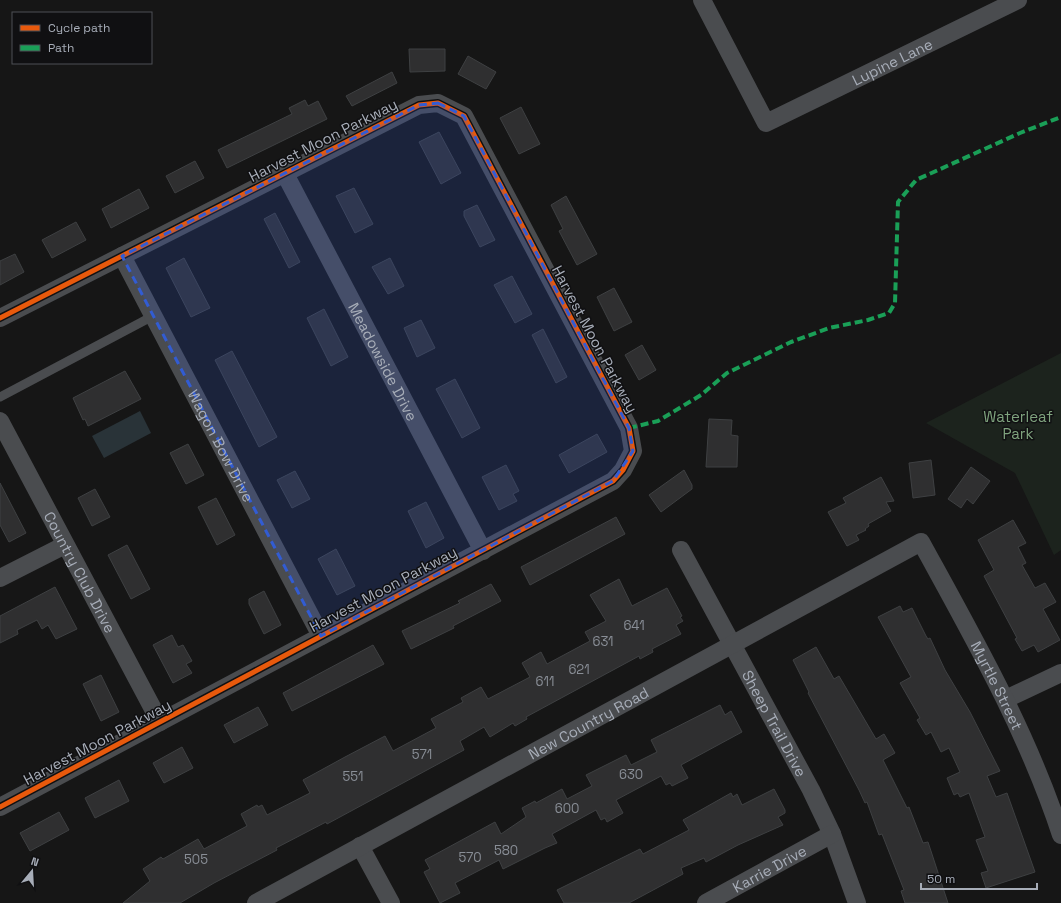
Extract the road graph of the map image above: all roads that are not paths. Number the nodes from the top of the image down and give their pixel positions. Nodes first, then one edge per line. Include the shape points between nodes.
1 (702, 0) edge
2 (1018, 0) edge
3 (284, 172) junction
4 (122, 256) junction
5 (153, 316) junction
6 (0, 318) edge
7 (0, 397) edge
8 (0, 421) edge
9 (921, 542) joint
10 (65, 545) junction
11 (681, 550) dead end
12 (483, 551) junction
13 (0, 578) edge
14 (321, 636) junction
15 (732, 644) junction
16 (1061, 673) edge
17 (1006, 699) junction
18 (160, 722) junction
19 (0, 807) edge
20 (832, 834) junction
21 (1061, 835) edge
22 (360, 846) junction
23 (256, 903) edge
24 (391, 903) edge
25 (706, 903) edge
26 (857, 903) edge

1 - 2 street, Lupine Lane via 766,123
3 - 4 street, Harvest Moon Parkway
3 - 12 street, Meadowside Drive
3 - 12 street, Harvest Moon Parkway via 419,105 438,103 464,116 629,428 633,451 623,470 613,481
4 - 5 street, Wagon Bow Drive
4 - 6 street, Harvest Moon Parkway
5 - 7 lane
5 - 14 street, Wagon Bow Drive
8 - 10 street, Country Club Drive
9 - 15 street, New Country Road
9 - 17 street, Myrtle Street
10 - 13 street
10 - 18 street, Country Club Drive
11 - 15 street, Sheep Trail Drive
12 - 14 street, Harvest Moon Parkway
14 - 18 street, Harvest Moon Parkway
15 - 20 street, Sheep Trail Drive
15 - 22 street, New Country Road
16 - 17 street
17 - 21 street, Myrtle Street via 1030,750
18 - 19 street, Harvest Moon Parkway
20 - 25 street, Karrie Drive
20 - 26 street, Sheep Trail Drive
22 - 23 street, New Country Road
22 - 24 street

